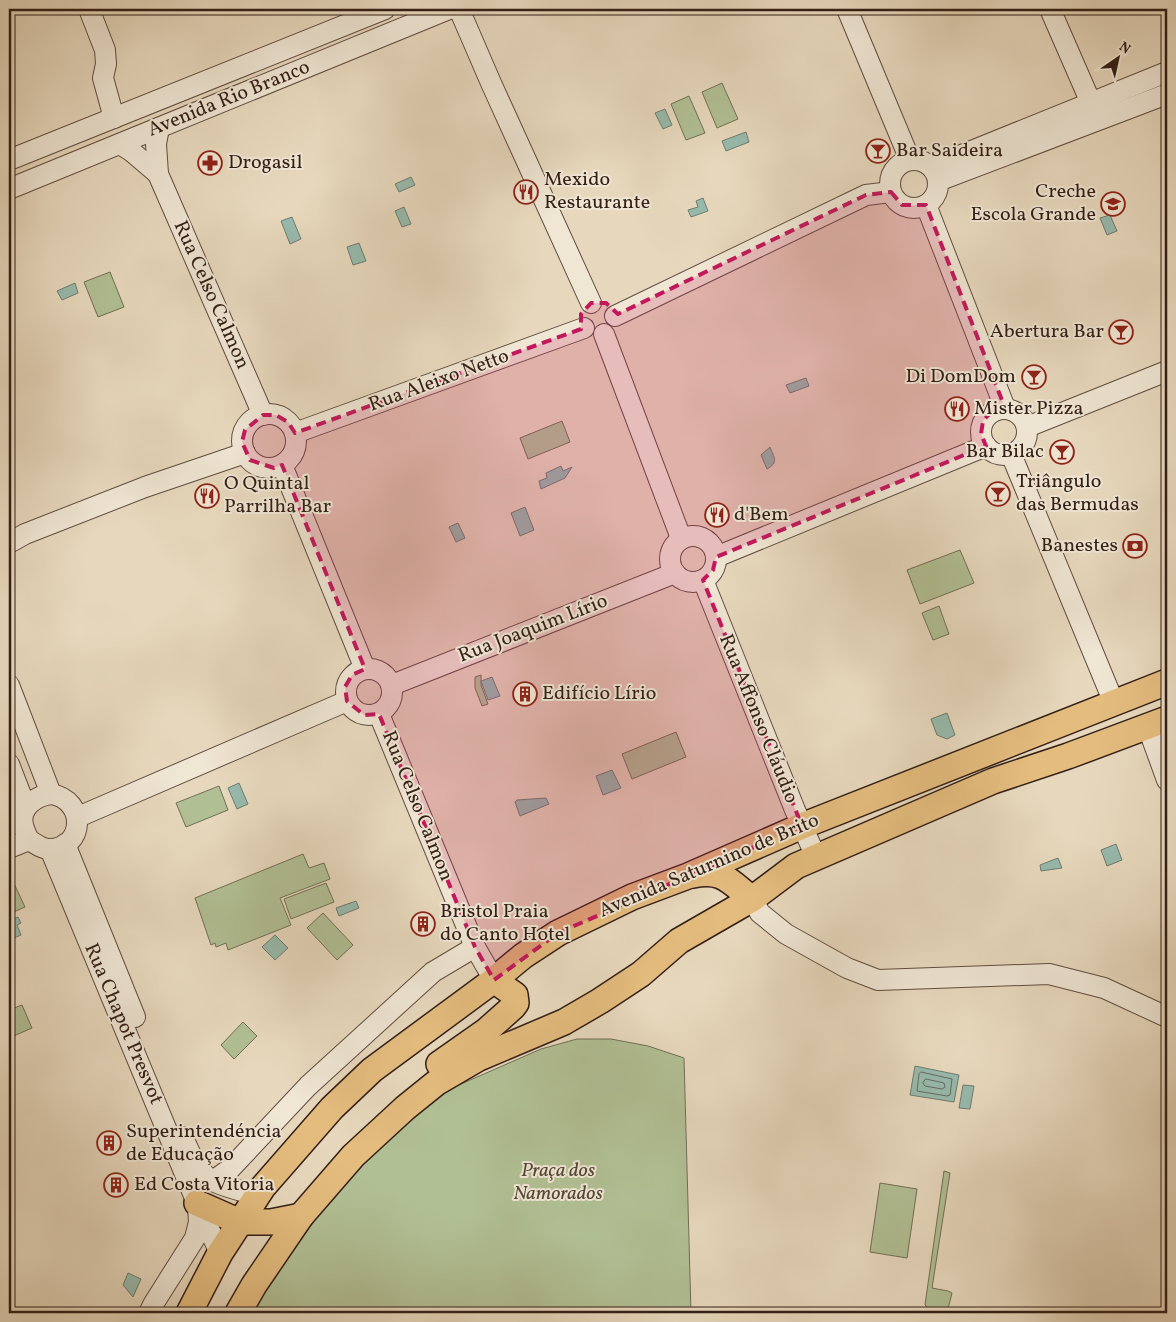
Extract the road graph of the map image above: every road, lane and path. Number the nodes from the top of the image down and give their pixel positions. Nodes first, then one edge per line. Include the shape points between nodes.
1 (89, 9) edge
2 (385, 9) edge
3 (449, 9) edge
4 (459, 9) edge
5 (847, 9) edge
6 (1050, 9) edge
7 (1167, 72) edge
8 (1167, 94) edge
9 (1091, 104) junction
10 (114, 118) junction
11 (159, 128) junction
12 (120, 144) junction
13 (9, 160) edge
14 (910, 160) junction
15 (158, 174) junction
16 (935, 174) junction
17 (9, 189) edge
18 (891, 192) junction
19 (926, 205) junction
20 (591, 302) junction
21 (615, 316) junction
22 (584, 328) junction
23 (604, 334) junction
24 (1167, 371) edge
25 (1005, 408) junction
26 (263, 415) junction
27 (1027, 427) junction
28 (295, 433) junction
29 (986, 446) junction
30 (245, 453) junction
31 (1011, 454) junction
32 (282, 465) junction
33 (681, 538) junction
34 (9, 543) edge
35 (716, 556) junction
36 (675, 574) junction
37 (703, 580) junction
38 (365, 668) junction
39 (1167, 682) edge
40 (9, 685) edge
41 (392, 685) junction
42 (347, 701) junction
43 (1114, 703) junction
44 (379, 714) junction
45 (1157, 722) edge
46 (1068, 756) junction
47 (9, 764) edge
48 (1167, 780) edge
49 (51, 794) junction
50 (26, 808) junction
51 (78, 817) junction
52 (802, 826) junction
53 (29, 840) junction
54 (58, 846) junction
55 (9, 848) edge
56 (816, 857) junction
57 (688, 876) junction
58 (752, 899) junction
59 (475, 947) junction
60 (494, 980) junction
61 (1167, 1017) edge
62 (405, 1108) junction
63 (213, 1181) junction
64 (264, 1187) junction
65 (197, 1203) junction
66 (301, 1216) junction
67 (240, 1222) junction
68 (220, 1253) junction
69 (149, 1313) edge
70 (188, 1313) edge
71 (238, 1313) edge

1 - 10 street via 105,50 102,78
2 - 10 street, Avenida Rio Branco
3 - 11 street, Avenida Rio Branco
4 - 20 street
5 - 14 street
6 - 9 street
7 - 9 street
8 - 16 street
9 - 16 street
10 - 13 street, Avenida Rio Branco
11 - 12 street, Avenida Rio Branco
11 - 15 street, Rua Celso Calmon via 156,144
12 - 15 street, Rua Celso Calmon
12 - 17 street, Avenida Rio Branco
14 - 16 street via 922,161
14 - 18 street via 893,172
15 - 26 street, Rua Celso Calmon
16 - 19 street via 938,190
18 - 19 street via 902,205 910,208
18 - 21 street via 866,195
19 - 25 street
20 - 21 street via 606,303
20 - 22 street via 581,314
21 - 23 street via 612,327
22 - 23 street via 593,334
22 - 28 street, Rua Aleixo Netto
23 - 33 street
24 - 27 street
25 - 27 street via 1019,414
25 - 29 street via 992,411 983,421 981,434
26 - 28 street via 276,416 288,422
26 - 30 street via 252,420 244,430 242,442
27 - 31 street via 1024,444
28 - 32 street via 294,451
29 - 31 street via 997,454
29 - 35 street
30 - 32 street via 257,466 274,468
30 - 34 street via 136,491
31 - 43 street
32 - 38 street
33 - 35 street via 692,535 703,538 712,545
33 - 36 street via 672,548 669,561
35 - 37 street via 713,570
36 - 37 street via 688,581
36 - 41 street, Rua Joaquim Lírio
37 - 52 street, Rua Affonso Cláudio
38 - 41 street via 376,669
38 - 42 street via 352,675 346,687
39 - 43 main road, Avenida Saturnino de Brito
40 - 49 street
41 - 44 street via 391,702
42 - 44 street via 357,713
42 - 51 street
43 - 46 main road via 1118,717 1116,726
43 - 52 main road, Avenida Saturnino de Brito
44 - 59 street, Rua Celso Calmon
45 - 46 main road, Avenida Saturnino de Brito
45 - 48 street
46 - 56 main road, Avenida Saturnino de Brito via 993,781
47 - 50 street
49 - 50 street via 36,798
49 - 51 street via 71,804
50 - 53 street via 23,825
51 - 54 street via 75,832
52 - 56 street, Rua Affonso Cláudio
52 - 57 main road, Avenida Saturnino de Brito
53 - 54 street via 42,848
53 - 55 street
54 - 63 street, Rua Chapot Presvot via 189,1152
54 - 65 street, Rua Chapot Presvot
56 - 58 main road, Avenida Saturnino de Brito via 796,866
57 - 58 main road via 707,872 720,874
57 - 60 main road, Avenida Saturnino de Brito via 632,897 558,933
58 - 61 street via 760,913 786,934 847,968 878,980 1049,974 1104,988
58 - 62 main road, Avenida Saturnino de Brito via 679,941 642,974 600,1001 564,1022 479,1058 436,1083
59 - 60 street, Rua Celso Calmon
59 - 63 street via 433,972 308,1086 231,1168
60 - 62 main road via 515,995 516,1003 486,1031 435,1067 422,1080
60 - 64 main road, Avenida Saturnino de Brito via 372,1070 332,1108
62 - 66 main road, Avenida Saturnino de Brito via 353,1156
63 - 64 street, Rua Chapot Presvot via 249,1193
64 - 67 main road, Avenida Saturnino de Brito
65 - 67 main road
65 - 68 street, Rua Chapot Presvot
65 - 69 street via 199,1222 195,1238
66 - 67 main road via 270,1222
66 - 71 main road, Avenida Saturnino de Brito
67 - 68 main road, Avenida Saturnino de Brito
68 - 70 main road, Avenida Saturnino de Brito

